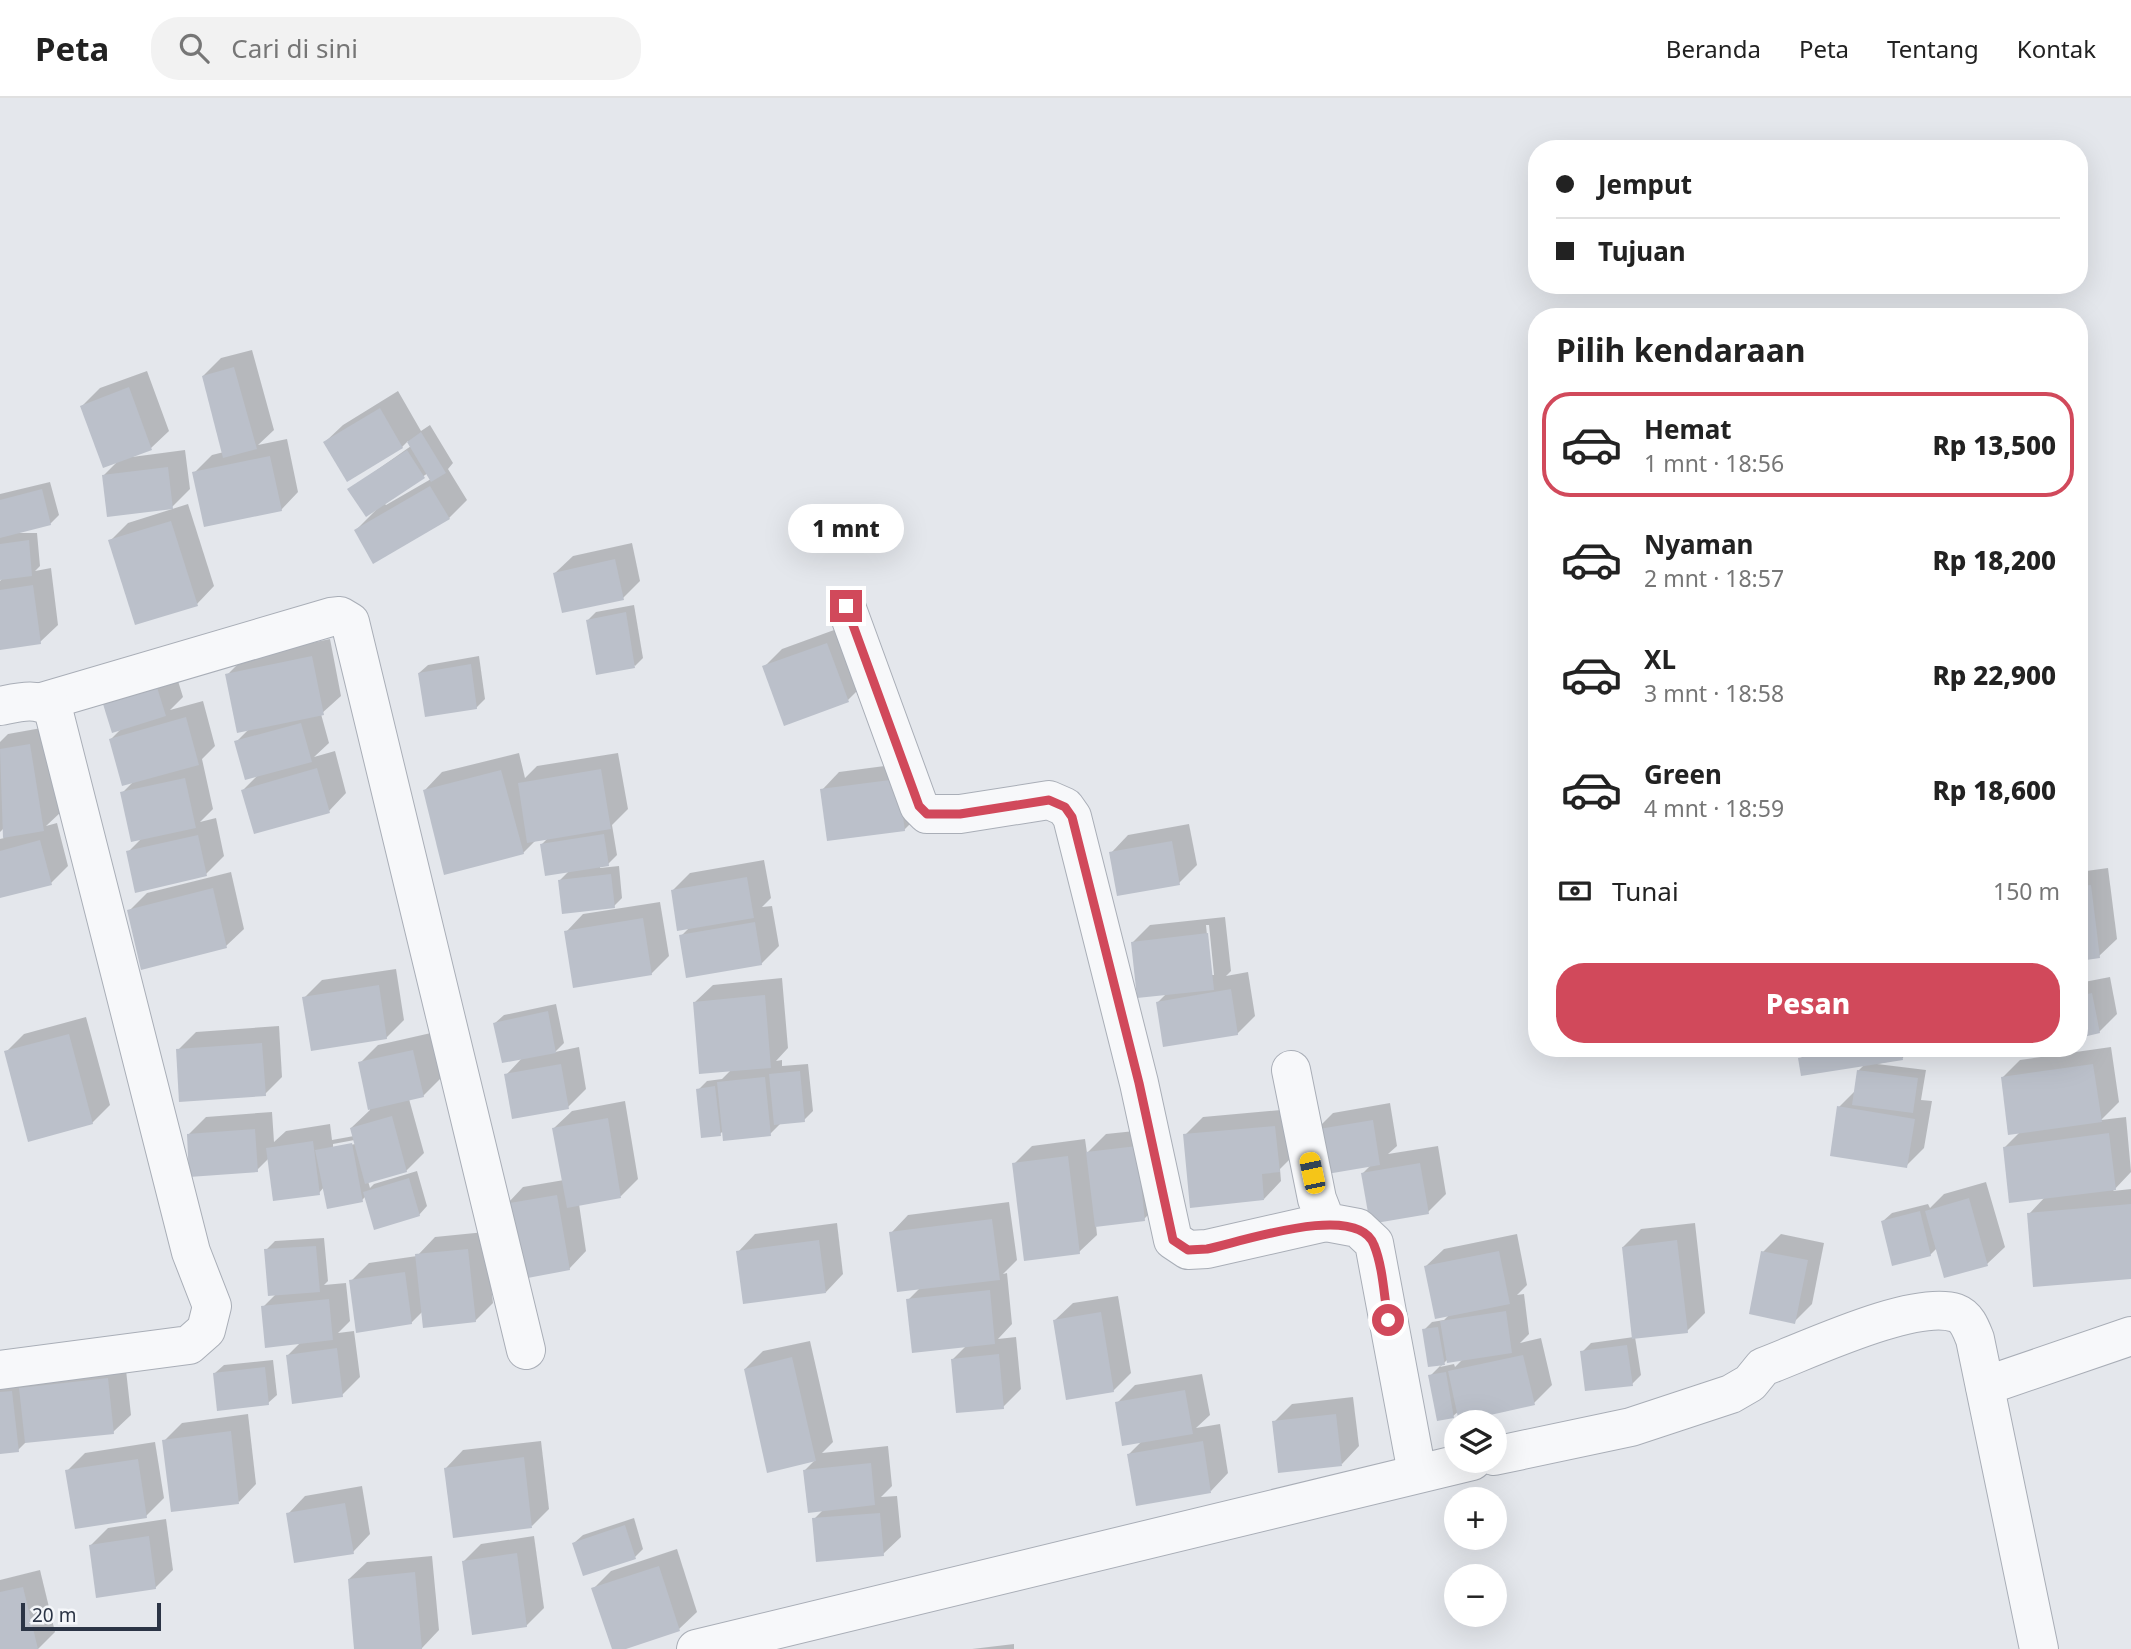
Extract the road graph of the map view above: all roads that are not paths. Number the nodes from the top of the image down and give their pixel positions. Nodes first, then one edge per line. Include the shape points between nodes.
1 (846, 606) dead end
2 (43, 702) junction
3 (0, 706) edge
4 (1291, 1070) dead end
5 (1326, 1222) junction
6 (2131, 1336) edge
7 (526, 1350) dead end
8 (0, 1370) edge
9 (1985, 1386) junction
10 (1507, 1453) edge
11 (1444, 1467) edge
12 (1417, 1473) junction
13 (696, 1649) edge
14 (2039, 1649) edge

1 - 5 street via 919,806 927,814 960,814 1049,800 1065,807 1072,817 1173,1240 1188,1250 1207,1249
2 - 3 street
2 - 7 street via 331,617 350,622
2 - 8 street via 53,709 58,723 191,1252 212,1306 206,1330 189,1345
4 - 5 street via 1317,1199
5 - 12 street via 1358,1228 1374,1243
6 - 9 street
9 - 10 street via 1966,1320 1956,1313 1899,1315 1763,1367 1750,1384 1731,1394 1631,1427
9 - 14 street
11 - 12 street
12 - 13 street

